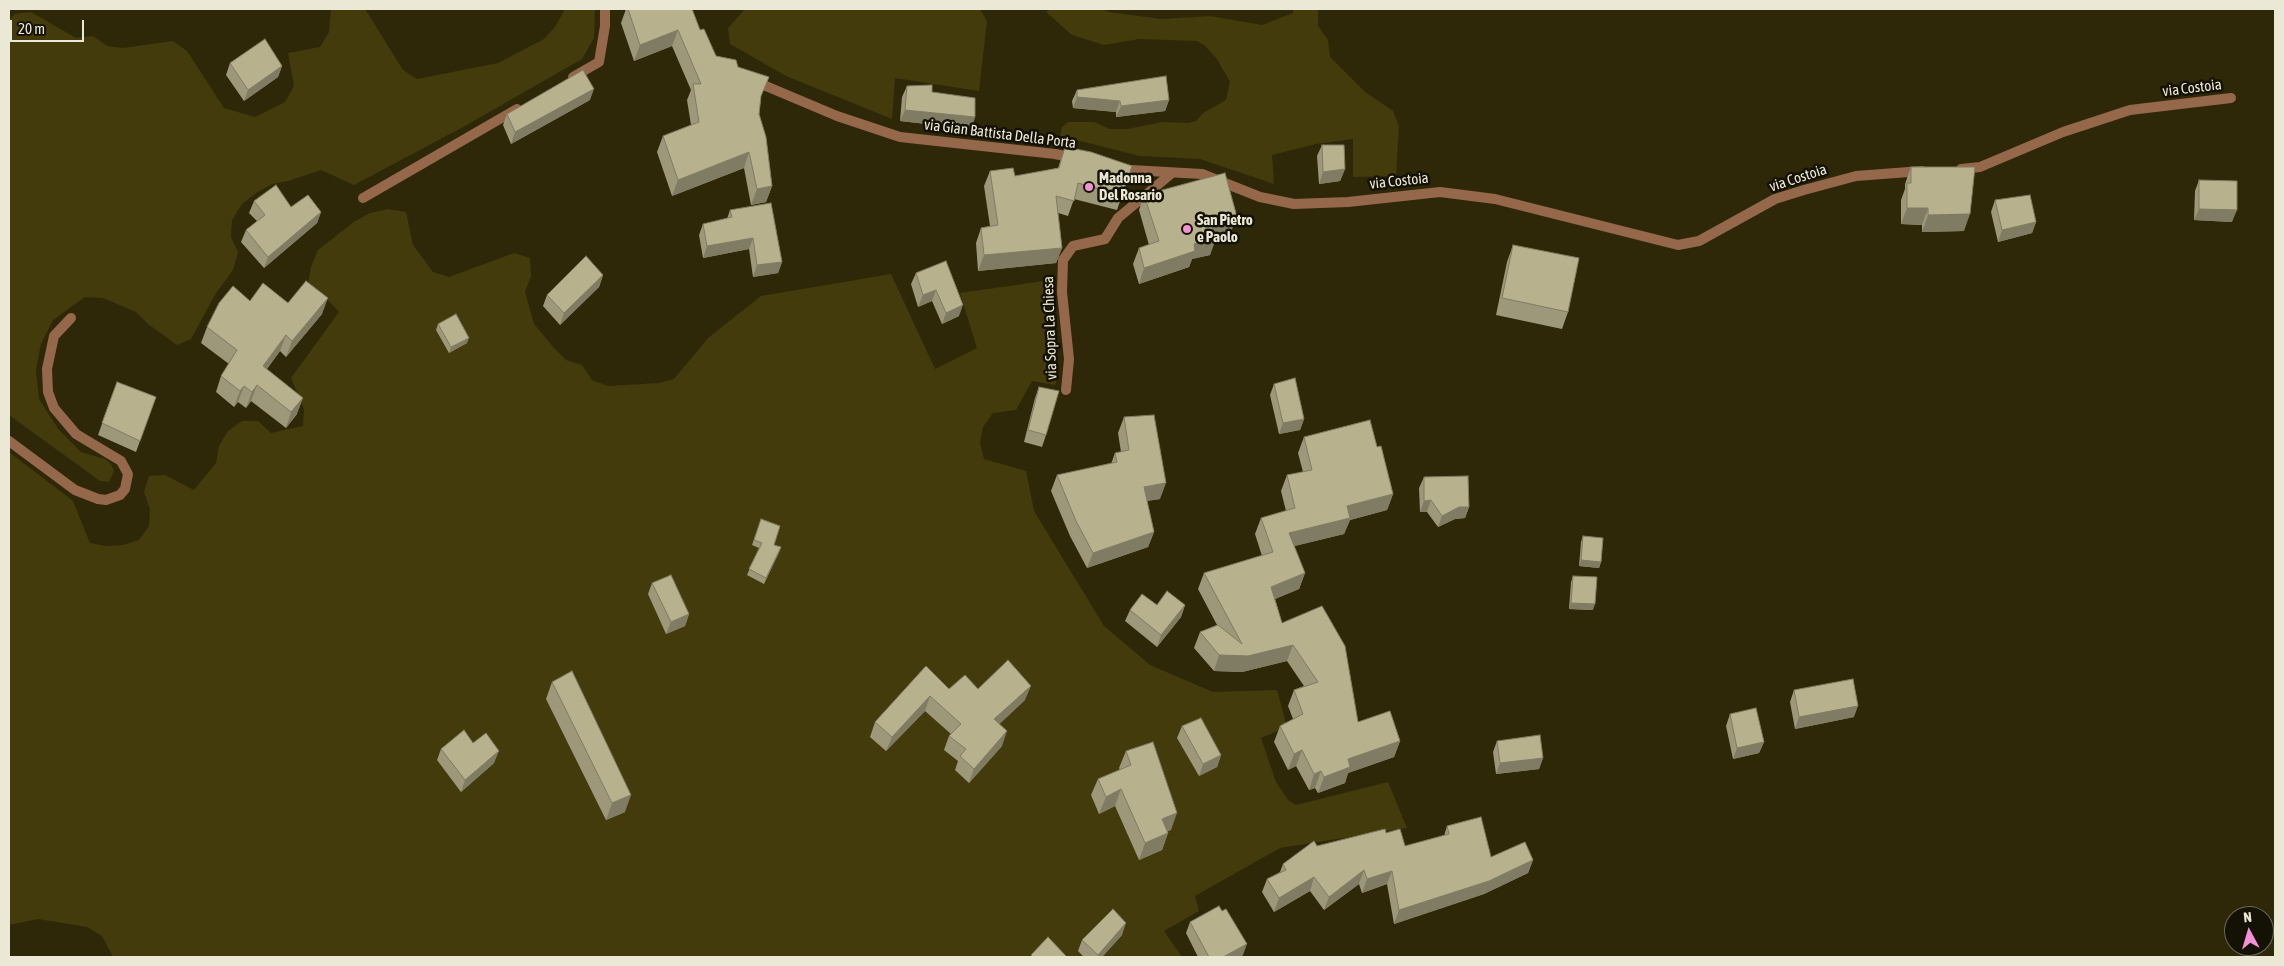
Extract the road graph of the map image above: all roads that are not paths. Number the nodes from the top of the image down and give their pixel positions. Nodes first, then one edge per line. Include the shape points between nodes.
1 (605, 9) edge
2 (744, 76) edge
3 (565, 81) edge
4 (2231, 98) dead end
5 (523, 106) edge
6 (1084, 160) edge
7 (1103, 164) edge
8 (1954, 169) edge
9 (1936, 170) edge
10 (1172, 173) junction
11 (363, 198) dead end
12 (71, 318) dead end
13 (1066, 390) dead end
14 (9, 442) edge

1 - 3 street via 599,62
2 - 6 street, via Gian Battista Della Porta via 837,116 900,137
4 - 8 street, via Costoia via 2130,110 2063,132 1980,167
5 - 11 street
7 - 10 street
9 - 10 street, via Costoia via 1856,176 1812,188 1775,199 1698,241 1678,245 1486,198 1440,192 1294,204 1260,197 1202,174
10 - 13 street, via Sopra La Chiesa via 1118,218 1105,239 1073,246 1063,260 1062,292 1069,359
12 - 14 street via 54,336 47,369 48,392 54,408 76,434 121,461 128,474 125,489 120,495 106,500 75,490

